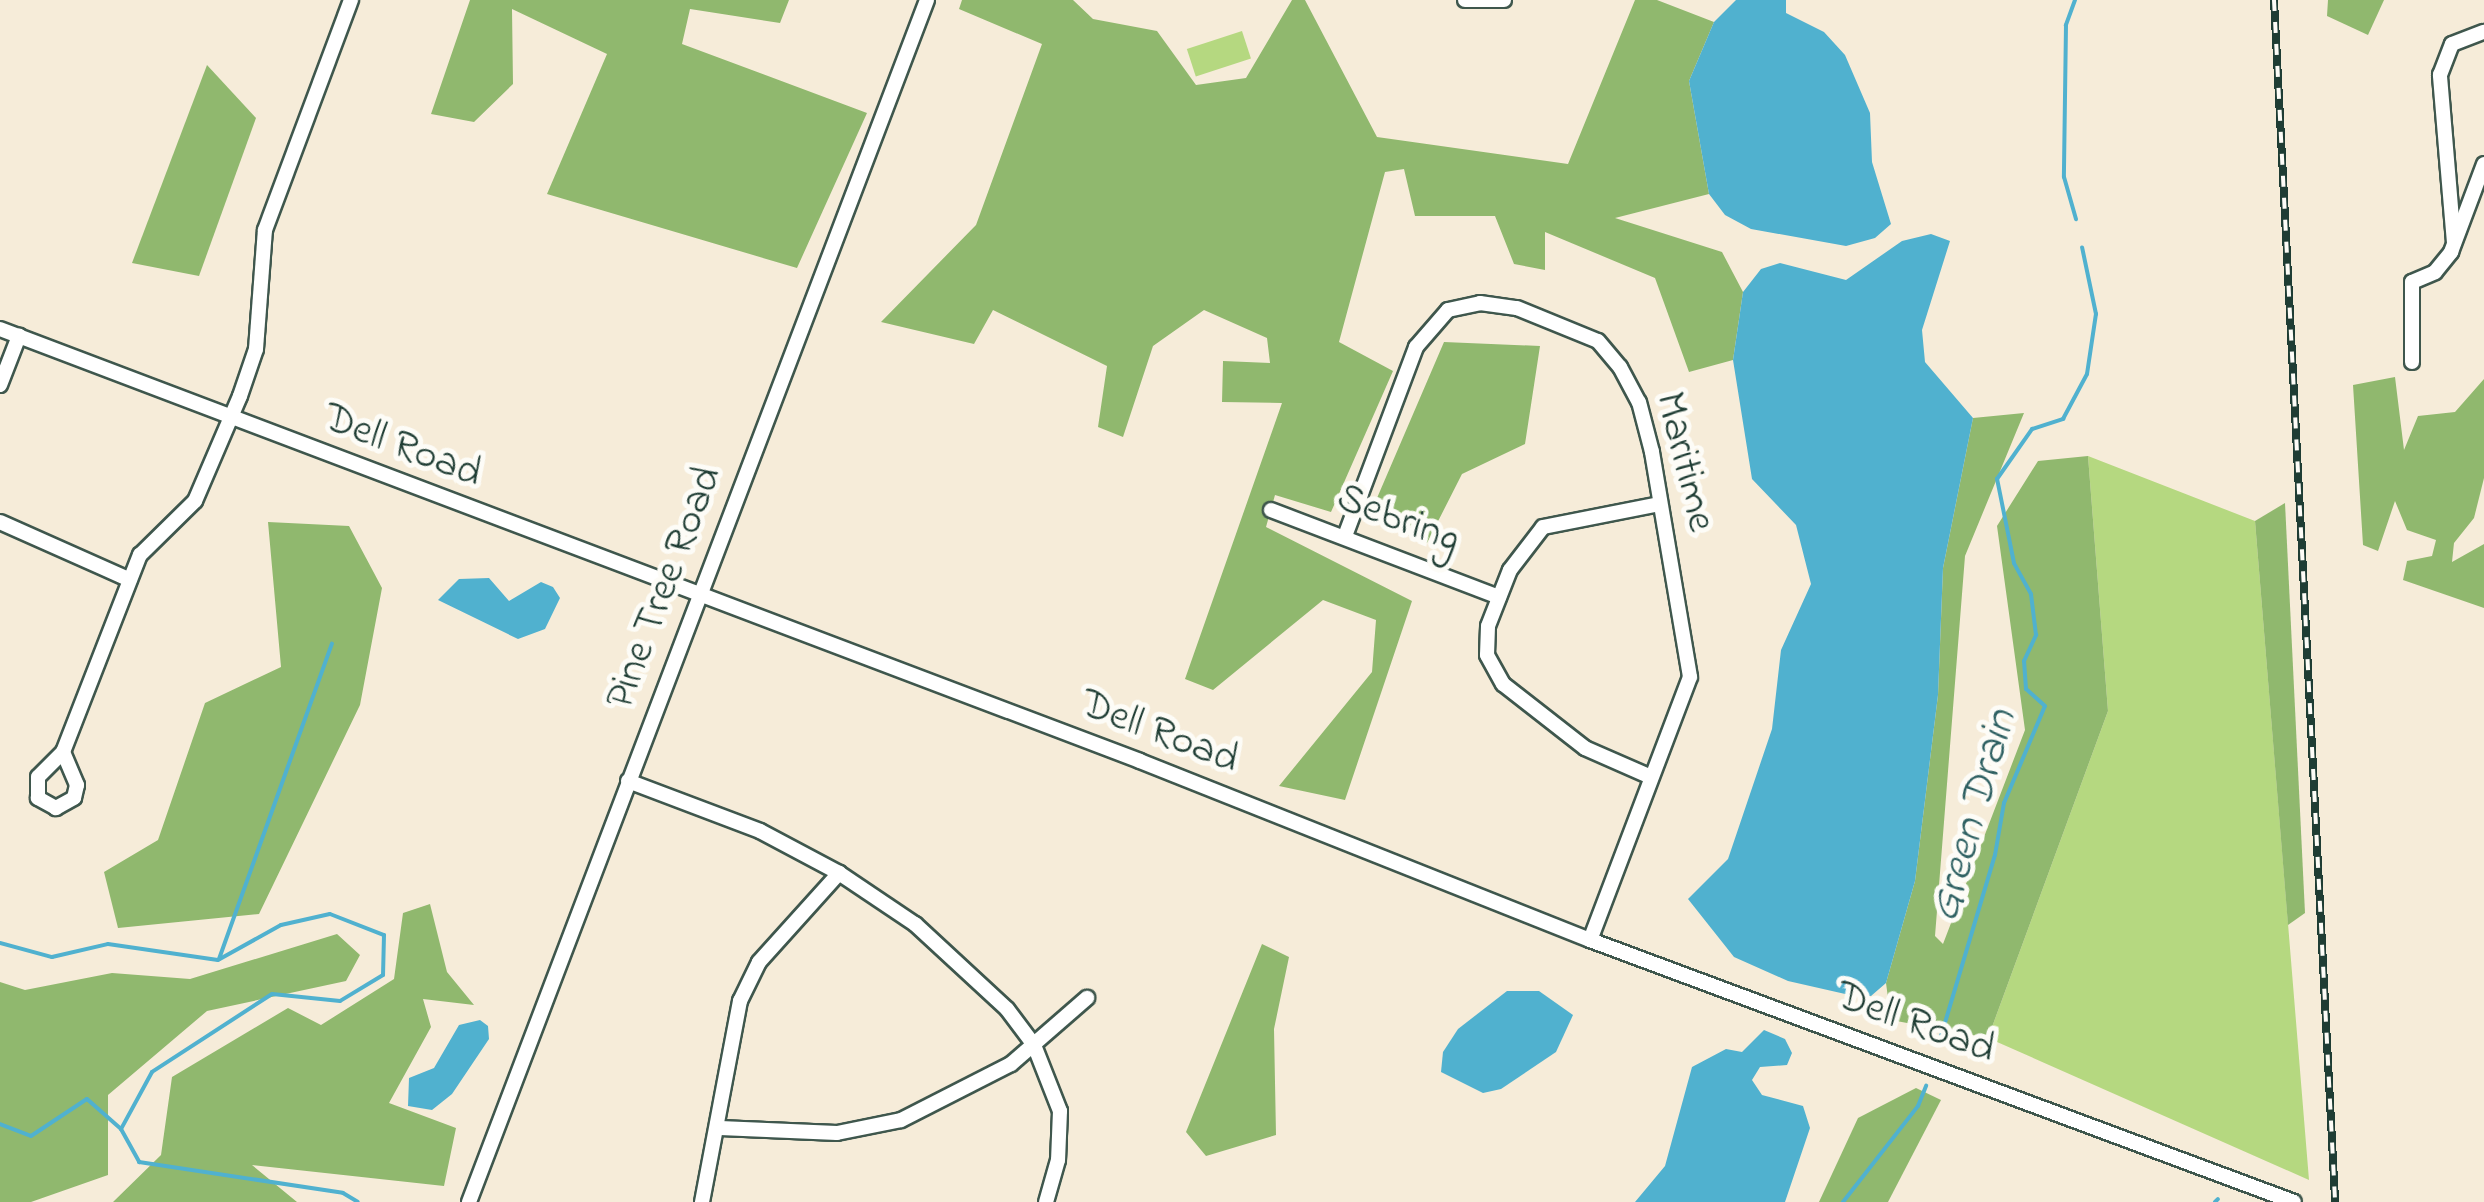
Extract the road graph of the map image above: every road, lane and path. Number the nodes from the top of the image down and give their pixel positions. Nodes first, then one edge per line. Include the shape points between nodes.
1 (352, 0) edge
2 (927, 0) edge
3 (1465, 0) edge
4 (1504, 0) edge
5 (2484, 31) edge
6 (2484, 164) edge
7 (2454, 243) junction
8 (0, 329) edge
9 (19, 336) junction
10 (2412, 362) dead end
11 (0, 386) edge
12 (230, 418) junction
13 (1660, 504) junction
14 (1271, 510) dead end
15 (0, 522) edge
16 (1345, 536) junction
17 (130, 580) junction
18 (1499, 597) junction
19 (699, 598) junction
20 (62, 752) dead end
21 (1651, 777) junction
22 (628, 781) junction
23 (839, 873) junction
24 (1590, 940) junction
25 (1087, 998) dead end
26 (1034, 1045) junction
27 (720, 1128) junction
28 (1049, 1195) edge
29 (469, 1202) edge
30 (702, 1202) edge
31 (2294, 1202) edge

1 - 12 street via 265,230 256,349
2 - 19 street, Pine Tree Road
3 - 4 street
5 - 7 street via 2452,44 2440,75
6 - 7 street
7 - 10 street via 2436,272 2412,282
8 - 9 street, Dell Road
9 - 11 street
9 - 12 street, Dell Road
12 - 17 street via 195,501 149,540
12 - 19 street, Dell Road
13 - 16 street, Maritime via 1639,402 1598,340 1517,308 1480,303 1448,310 1416,348
13 - 18 street via 1543,527 1519,554
13 - 21 street, Maritime via 1690,677
14 - 16 street, Sebring
15 - 17 street
16 - 18 street, Sebring
17 - 20 street
18 - 21 street via 1488,626 1488,656 1503,684 1585,748
19 - 22 street, Pine Tree Road
19 - 24 street, Dell Road via 1140,761
21 - 24 street, Maritime
22 - 23 street via 760,831
22 - 29 street, Pine Tree Road
23 - 26 street via 957,960
23 - 27 street via 749,982 734,1026
24 - 31 street, Dell Road
25 - 26 street
26 - 27 street via 968,1090 871,1128
26 - 28 street via 1060,1111
27 - 30 street

